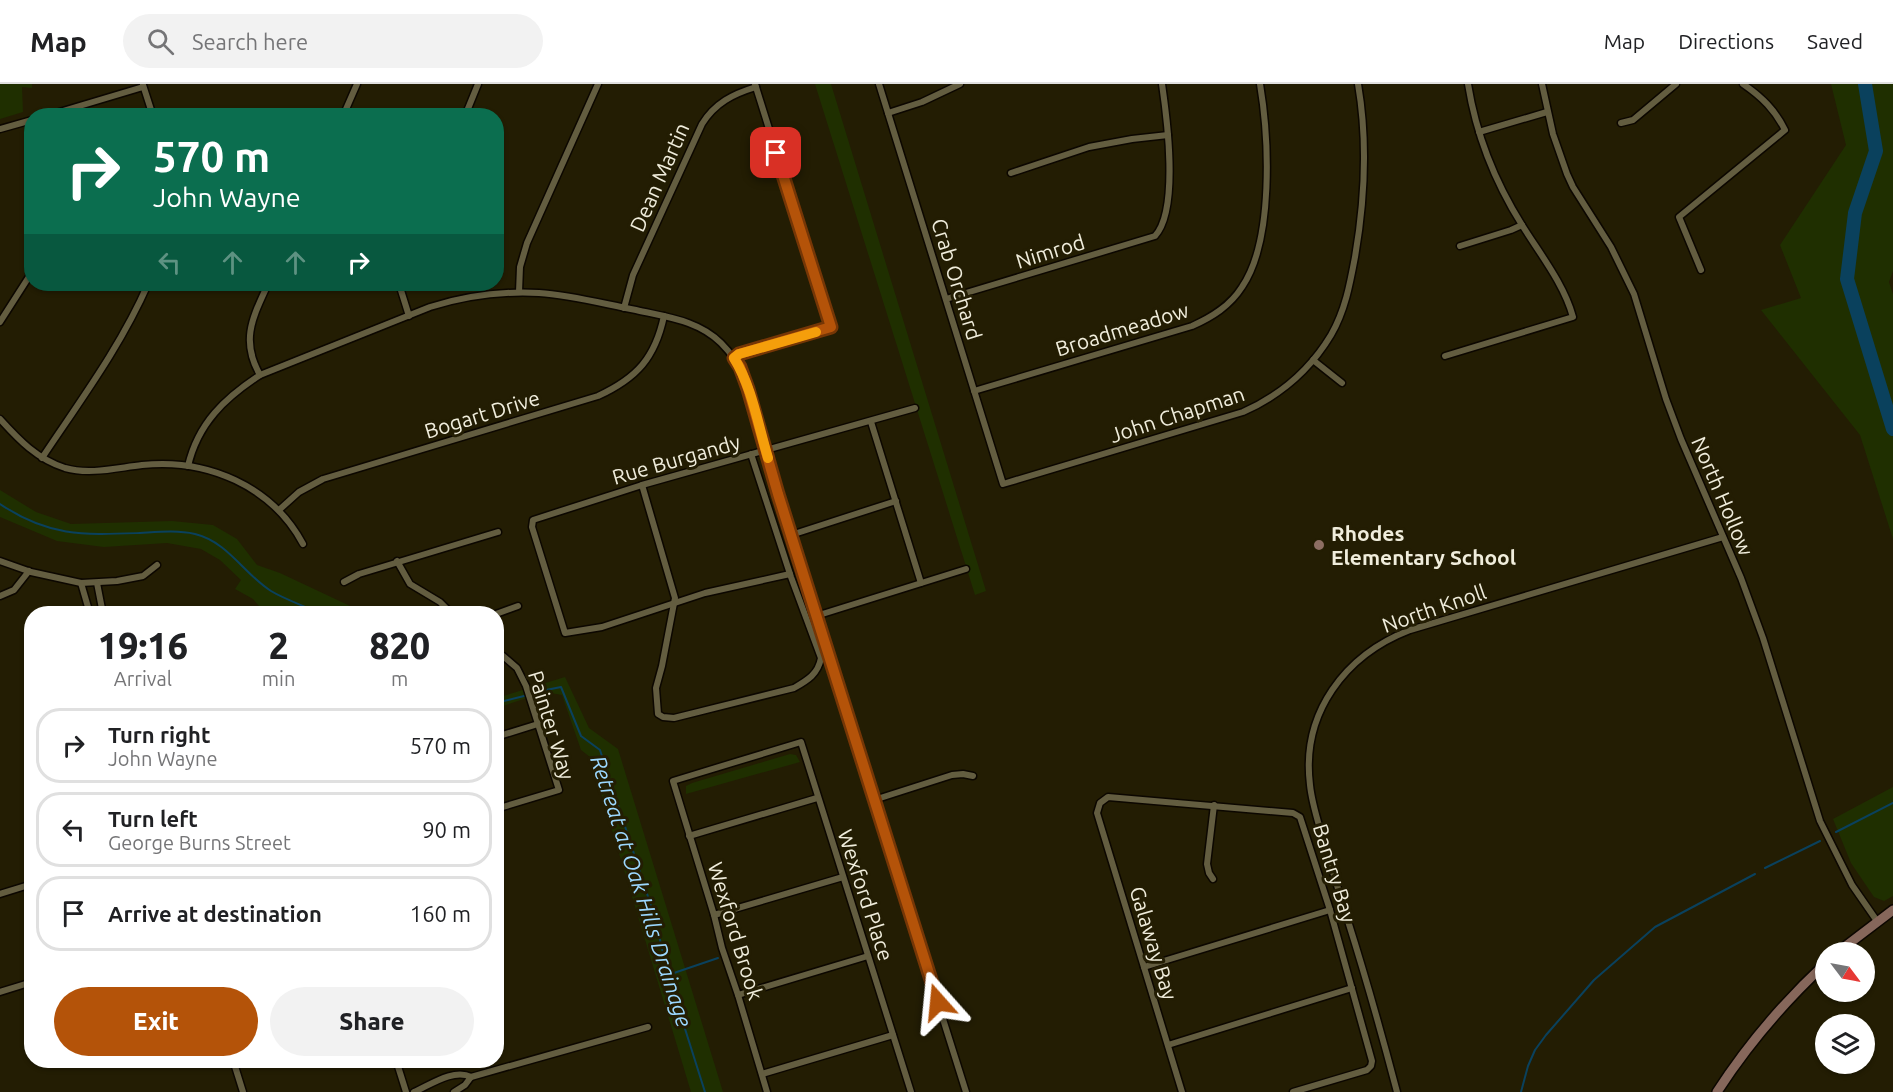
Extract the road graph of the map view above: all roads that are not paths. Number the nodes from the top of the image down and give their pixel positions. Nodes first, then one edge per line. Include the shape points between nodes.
1 (357, 84) edge
2 (478, 84) edge
3 (598, 84) edge
4 (879, 84) edge
5 (960, 84) edge
6 (1162, 84) edge
7 (1260, 84) edge
8 (1358, 84) edge
9 (1468, 84) edge
10 (1542, 84) edge
11 (1676, 84) edge
12 (1743, 84) edge
13 (143, 85) edge
14 (755, 86) edge
15 (71, 108) edge
16 (150, 108) edge
17 (346, 108) edge
18 (468, 108) edge
19 (1547, 112) junction
20 (888, 113) junction
21 (24, 122) edge
22 (1621, 123) dead end
23 (0, 129) edge
24 (1479, 132) junction
25 (1168, 135) junction
26 (1011, 173) dead end
27 (1522, 225) junction
28 (1460, 246) dead end
29 (1701, 270) dead end
30 (24, 284) edge
31 (145, 291) edge
32 (265, 291) edge
33 (401, 291) edge
34 (519, 292) junction
35 (946, 299) junction
36 (624, 308) junction
37 (409, 316) junction
38 (664, 316) junction
39 (0, 322) edge
40 (1445, 356) dead end
41 (734, 358) junction
42 (1313, 360) junction
43 (260, 375) junction
44 (1342, 384) dead end
45 (974, 391) junction
46 (915, 408) dead end
47 (0, 419) edge
48 (871, 422) junction
49 (766, 451) junction
50 (751, 454) junction
51 (42, 458) junction
52 (188, 466) junction
53 (1003, 484) joint
54 (642, 485) junction
55 (896, 501) junction
56 (279, 510) junction
57 (498, 532) dead end
58 (791, 535) junction
59 (1723, 537) junction
60 (303, 544) dead end
61 (0, 561) edge
62 (397, 561) junction
63 (800, 564) junction
64 (157, 565) dead end
65 (966, 569) dead end
66 (29, 571) junction
67 (790, 574) junction
68 (803, 575) junction
69 (344, 582) dead end
70 (81, 583) junction
71 (97, 583) junction
72 (921, 583) junction
73 (0, 596) edge
74 (674, 604) junction
75 (88, 606) edge
76 (102, 606) edge
77 (444, 606) edge
78 (518, 606) dead end
79 (504, 611) edge
80 (816, 616) junction
81 (504, 657) edge
82 (538, 724) junction
83 (504, 735) edge
84 (801, 742) joint
85 (973, 776) dead end
86 (818, 798) junction
87 (874, 800) junction
88 (1100, 803) joint
89 (1214, 805) junction
90 (504, 807) edge
91 (689, 836) junction
92 (843, 878) junction
93 (1213, 879) dead end
94 (24, 886) edge
95 (0, 894) edge
96 (1330, 910) junction
97 (1893, 910) edge
98 (714, 915) junction
99 (1877, 921) junction
100 (1851, 942) edge
101 (868, 956) junction
102 (1144, 967) junction
103 (1815, 974) edge
104 (24, 984) edge
105 (1352, 988) junction
106 (0, 992) edge
107 (738, 995) junction
108 (648, 1027) dead end
109 (893, 1035) junction
110 (1168, 1045) junction
111 (236, 1068) edge
112 (398, 1068) edge
113 (503, 1068) edge
114 (504, 1068) edge
115 (762, 1074) junction
116 (471, 1077) junction
117 (243, 1092) edge
118 (406, 1092) edge
119 (414, 1092) edge
120 (454, 1092) edge
121 (767, 1092) edge
122 (911, 1092) edge
123 (966, 1092) edge
124 (1182, 1092) edge
125 (1293, 1092) edge
126 (1397, 1092) edge
127 (1717, 1092) edge

1 - 17 street
2 - 18 street
3 - 34 street via 527,243 520,267
4 - 20 street, Crab Orchard
5 - 20 street
6 - 25 street
7 - 45 street, Broadmeadow via 1267,143 1262,221 1252,268 1230,303 1192,326
8 - 42 street, John Chapman via 1365,158 1358,240 1339,319
9 - 24 street
10 - 19 street, North Hollow
11 - 22 street via 1633,120
12 - 29 street via 1768,103 1785,130 1679,217
13 - 15 street
13 - 16 street
14 - 36 street, Dean Martin via 726,98 702,124 633,275
14 - 41 street via 831,327
19 - 24 street
19 - 59 street, North Hollow via 1573,188 1611,247 1634,294 1670,409
20 - 35 street, Crab Orchard
21 - 23 street
24 - 27 street via 1497,180
25 - 26 street via 1089,147
25 - 35 street, Nimrod via 1168,194 1161,230 1155,236
27 - 28 street
27 - 40 street via 1566,297 1573,317
30 - 39 street
31 - 51 street via 122,337
32 - 43 street via 250,333 251,355
33 - 37 street
34 - 36 street via 567,296
34 - 37 street via 451,301
35 - 45 street, Crab Orchard
36 - 38 street
37 - 43 street
38 - 41 street via 704,330
38 - 56 street, Bogart Drive via 651,353 634,374 609,391 323,479 299,492
41 - 49 street via 748,389
42 - 44 street
42 - 53 street, John Chapman via 1277,394 1243,412
43 - 52 street via 215,412
45 - 53 street, Crab Orchard
46 - 48 street, Rue Burgandy
47 - 51 street
48 - 49 street, Rue Burgandy
48 - 55 street
49 - 50 street, Rue Burgandy
49 - 58 street
50 - 54 street, Rue Burgandy
50 - 67 street
51 - 52 street via 64,468 87,471 144,465
52 - 56 street via 231,477
54 - 74 street
54 - 74 street, Rue Burgandy via 533,520 532,527 565,633 602,627
55 - 58 street
55 - 72 street
56 - 60 street
57 - 62 street
58 - 63 street
59 - 99 street, North Hollow via 1763,638 1820,821 1841,866
59 - 126 street, North Knoll via 1394,636 1362,656 1330,692 1312,737 1310,785
61 - 66 street
62 - 69 street
62 - 77 street via 410,584
63 - 67 street
63 - 68 street
64 - 71 street via 143,576
65 - 72 street
66 - 70 street
66 - 73 street via 14,590
67 - 68 street
67 - 74 street
67 - 74 street via 821,658 812,678 795,688 674,718 658,714 656,688
68 - 80 street
70 - 71 street
70 - 75 street
71 - 76 street
72 - 80 street
78 - 79 street
80 - 87 street
81 - 82 street, Painter Way via 517,668
82 - 83 street
82 - 90 street, Painter Way via 559,790
84 - 86 street, Wexford Place
84 - 91 street, Wexford Brook via 673,781
85 - 87 street via 952,775
86 - 91 street
86 - 92 street, Wexford Place
87 - 123 street
88 - 89 street, Bantry Bay via 1113,796
88 - 102 street, Galaway Bay via 1097,813
89 - 93 street via 1207,864
89 - 96 street, Bantry Bay via 1300,817
91 - 98 street, Wexford Brook
92 - 98 street
92 - 101 street, Wexford Place
94 - 95 street
96 - 102 street
96 - 105 street, Bantry Bay
97 - 99 main road
98 - 107 street, Wexford Brook
99 - 100 main road
101 - 107 street
101 - 109 street, Wexford Place
102 - 110 street, Galaway Bay
103 - 127 main road via 1760,1031
104 - 106 street
105 - 110 street
105 - 125 street, Bantry Bay via 1372,1055 1371,1066
107 - 115 street, Wexford Brook
108 - 114 street
109 - 115 street
109 - 122 street, Wexford Place
110 - 124 street, Galaway Bay
111 - 117 street
112 - 118 street
113 - 116 street
115 - 121 street, Wexford Brook
116 - 119 street via 453,1075
116 - 120 street

